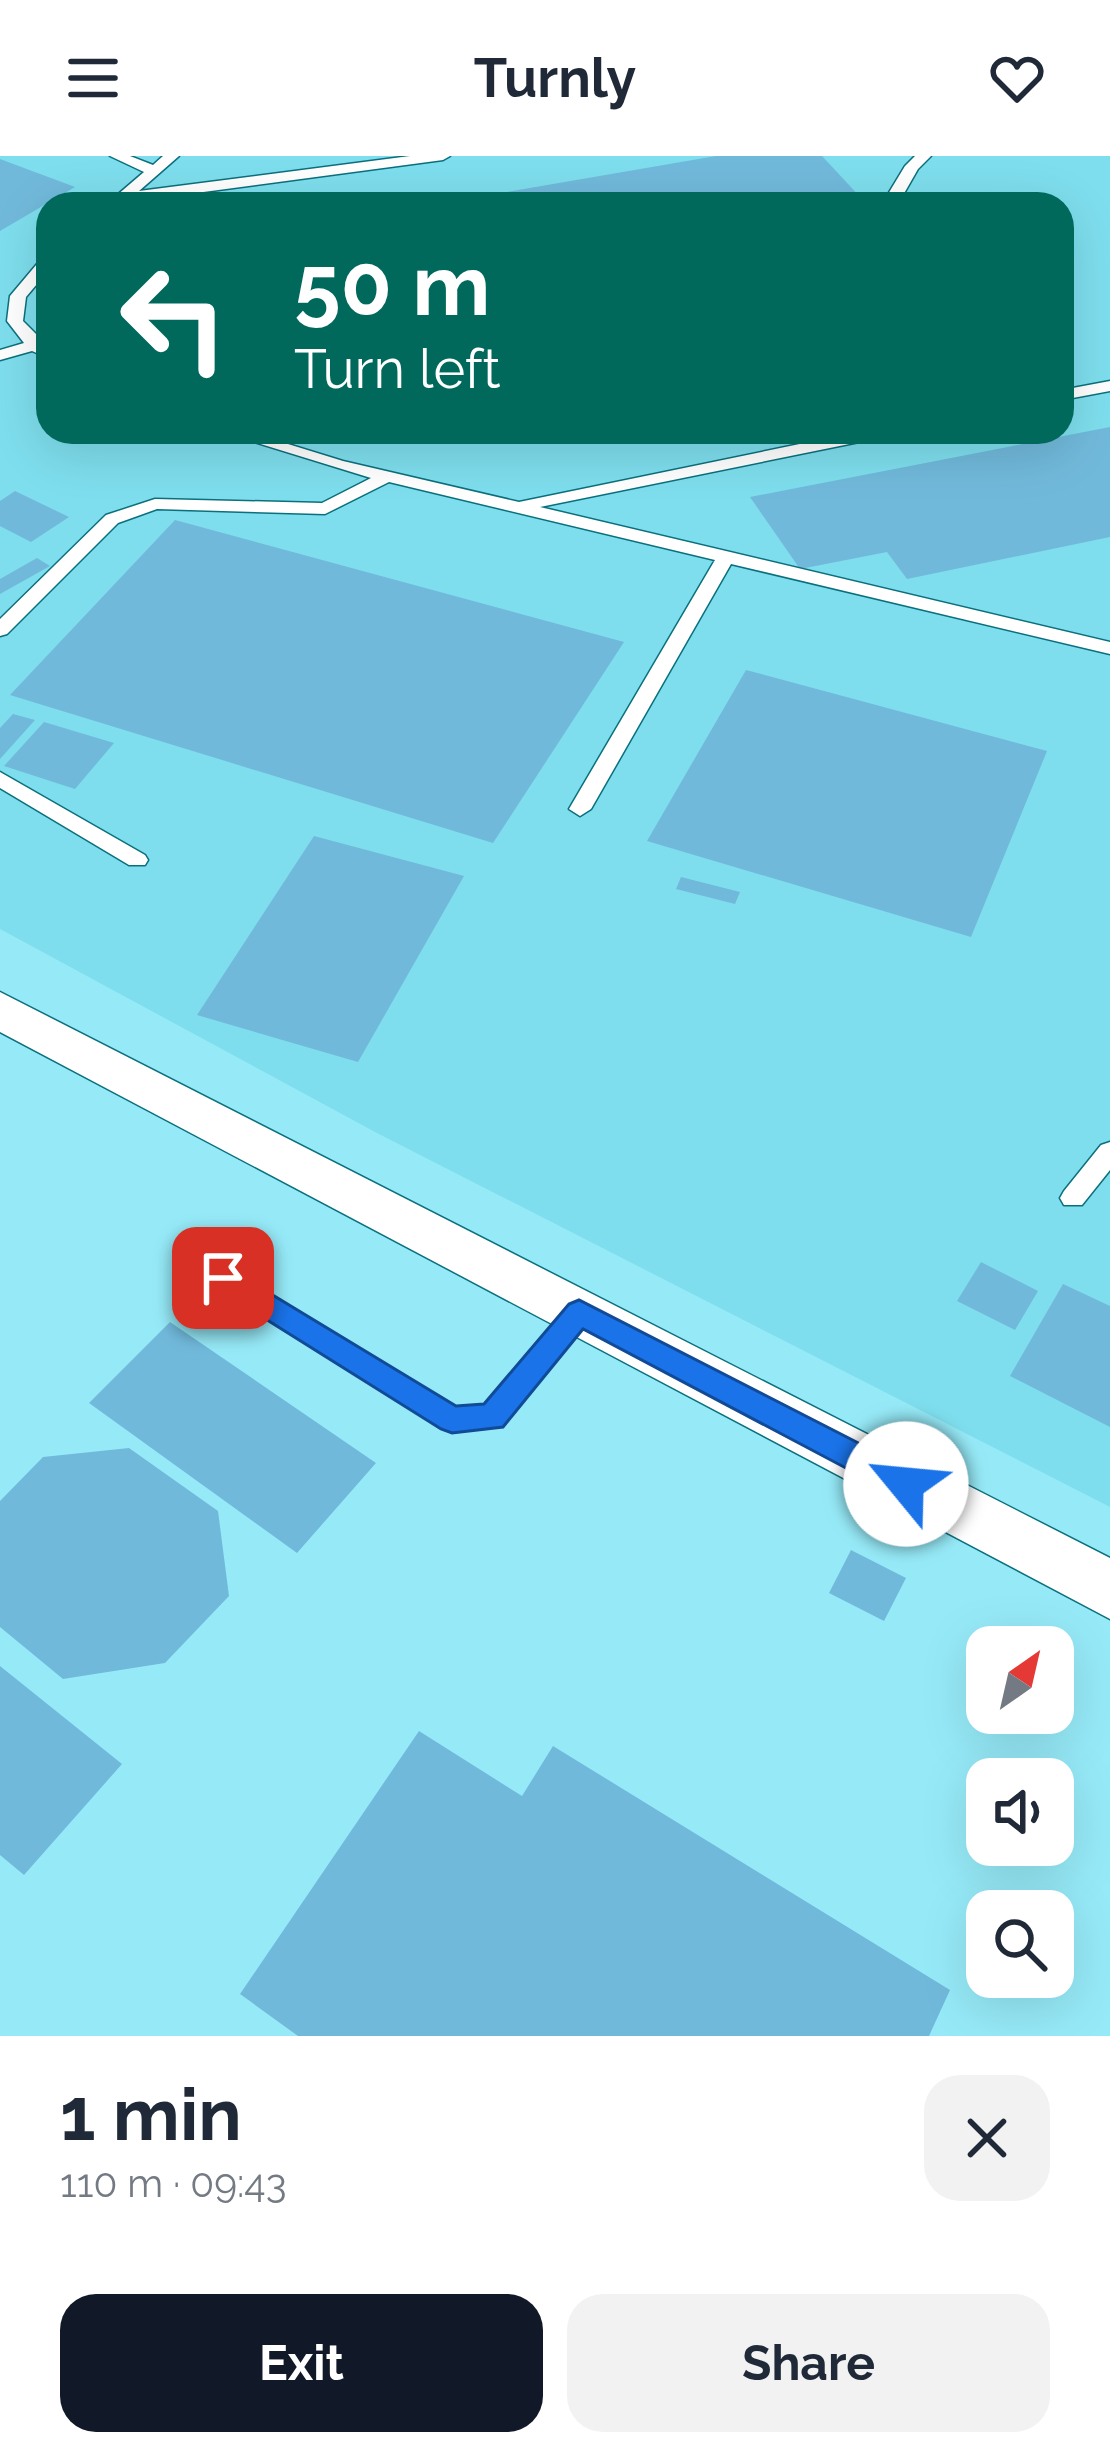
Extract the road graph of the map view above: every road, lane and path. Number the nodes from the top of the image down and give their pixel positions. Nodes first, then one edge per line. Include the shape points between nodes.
1 (117, 156) edge
2 (172, 156) edge
3 (443, 156) edge
4 (924, 156) edge
5 (155, 171) junction
6 (130, 192) edge
7 (184, 192) edge
8 (897, 192) edge
9 (36, 274) edge
10 (36, 344) edge
11 (36, 350) edge
12 (0, 356) edge
13 (1110, 386) edge
14 (1074, 393) edge
15 (274, 444) edge
16 (825, 444) edge
17 (388, 476) junction
18 (518, 507) junction
19 (726, 557) junction
20 (0, 630) edge
21 (1110, 648) edge
22 (0, 779) edge
23 (580, 809) dead end
24 (137, 860) dead end
25 (0, 1010) edge
26 (1110, 1152) edge
27 (1073, 1198) dead end
28 (223, 1278) dead end
29 (579, 1313) junction
30 (1110, 1590) edge

1 - 5 lane
2 - 5 lane
3 - 7 lane
4 - 8 lane
5 - 6 lane
9 - 10 lane via 18,296 15,321
11 - 12 lane
13 - 14 lane
15 - 17 lane
16 - 18 lane
17 - 18 lane
17 - 20 lane via 325,509 155,504 112,519
18 - 19 lane
19 - 21 lane
19 - 23 lane
22 - 24 lane
25 - 29 street
26 - 27 lane
28 - 29 lane via 452,1420 470,1422 492,1418
29 - 30 street

